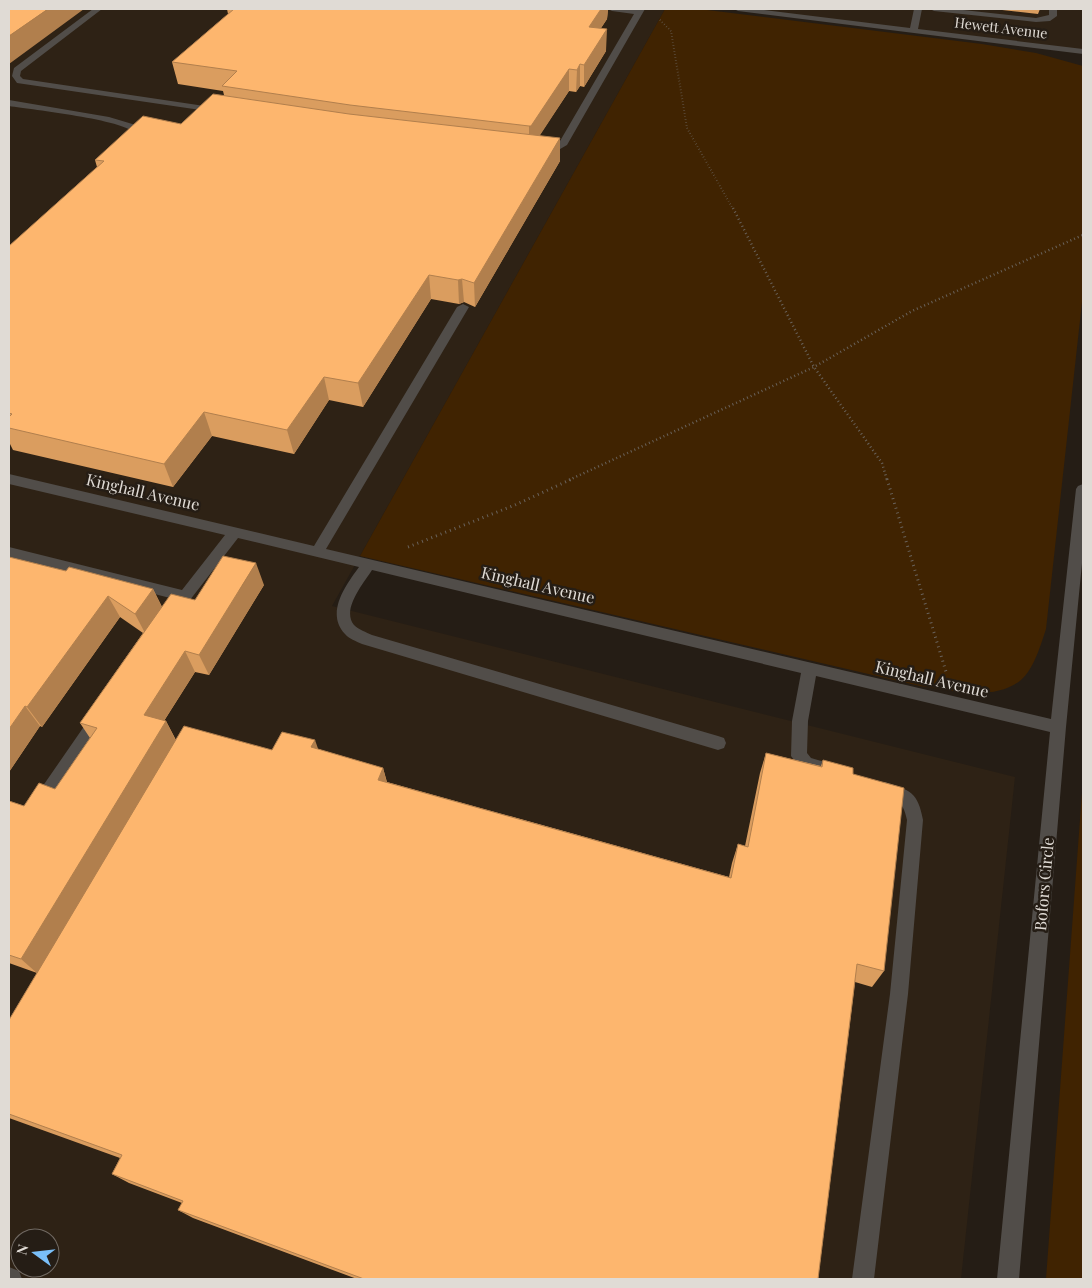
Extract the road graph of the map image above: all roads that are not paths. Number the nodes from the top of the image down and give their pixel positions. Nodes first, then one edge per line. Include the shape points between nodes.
1 (98, 9) edge
2 (612, 9) edge
3 (738, 9) edge
4 (918, 9) edge
5 (934, 9) edge
6 (1053, 9) edge
7 (640, 10) edge
8 (913, 31) junction
9 (1083, 52) edge
10 (9, 103) edge
11 (228, 113) edge
12 (131, 149) edge
13 (535, 154) edge
14 (463, 307) edge
15 (9, 479) edge
16 (1083, 489) edge
17 (235, 532) junction
18 (318, 551) junction
19 (9, 552) edge
20 (369, 563) junction
21 (184, 596) junction
22 (161, 629) edge
23 (810, 668) junction
24 (111, 701) edge
25 (1058, 727) junction
26 (718, 743) dead end
27 (841, 774) edge
28 (867, 782) edge
29 (44, 798) edge
30 (863, 1279) edge
31 (1008, 1279) edge

1 - 11 street via 17,70 16,76 20,80
2 - 7 street
3 - 8 street, Hewett Avenue
4 - 8 street
5 - 6 street via 1036,20 1053,16
7 - 13 street via 564,143
8 - 9 street, Hewett Avenue
10 - 12 street via 109,120 136,128 142,134
14 - 18 street
15 - 17 street, Kinghall Avenue
16 - 25 street, Bofors Circle
17 - 18 street, Kinghall Avenue
17 - 21 street
18 - 20 street, Kinghall Avenue
19 - 21 street
20 - 23 street, Kinghall Avenue
20 - 26 street via 348,597 343,612 343,619 350,630 368,640
21 - 22 street
23 - 25 street, Kinghall Avenue
23 - 27 street via 800,721 799,756 806,763
24 - 29 street
25 - 31 street, Bofors Circle
28 - 30 street via 906,797 912,804 915,820 899,994

